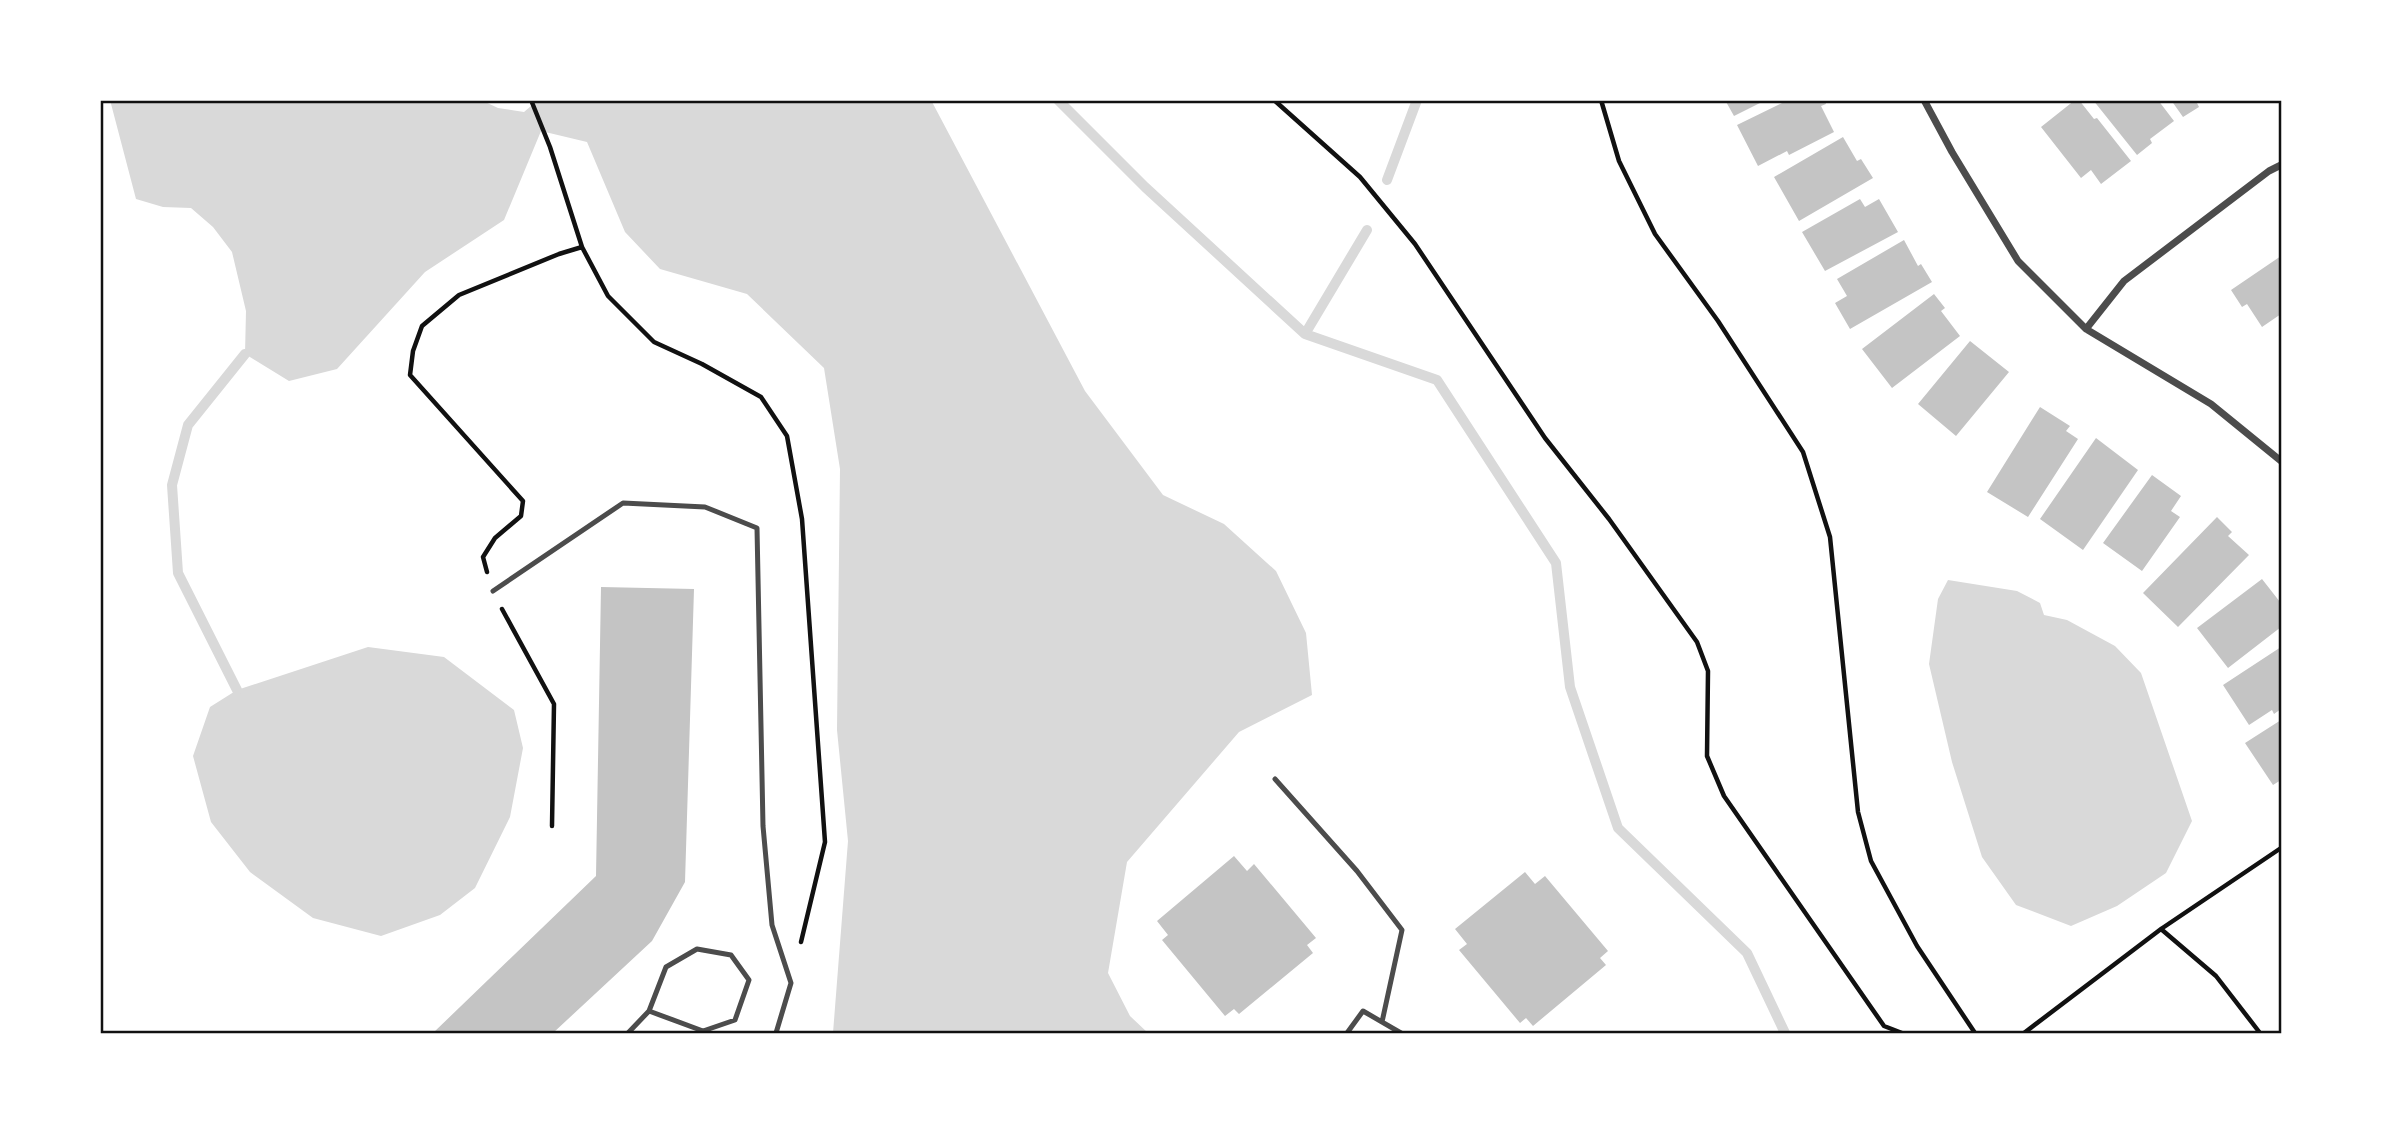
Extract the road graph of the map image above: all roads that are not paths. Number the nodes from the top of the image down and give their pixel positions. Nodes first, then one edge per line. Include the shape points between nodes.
1 (1924, 100) edge
2 (2281, 165) edge
3 (2087, 328) junction
4 (2281, 461) edge
5 (493, 592) road end
6 (1275, 779) dead end
7 (649, 1011) junction
8 (1382, 1022) junction
9 (628, 1033) edge
10 (776, 1033) edge
11 (1347, 1033) edge
12 (1401, 1033) edge

1 - 3 street via 2018,261
2 - 3 street via 2124,281
3 - 4 street via 2211,404
5 - 10 lane via 623,503 705,507 757,528 763,826 772,925 791,983
6 - 8 lane via 1357,871 1402,930
7 - 7 lane via 703,1031 735,1020 749,980 731,955 696,949 666,967
7 - 9 lane
8 - 11 lane via 1363,1011
8 - 12 lane

